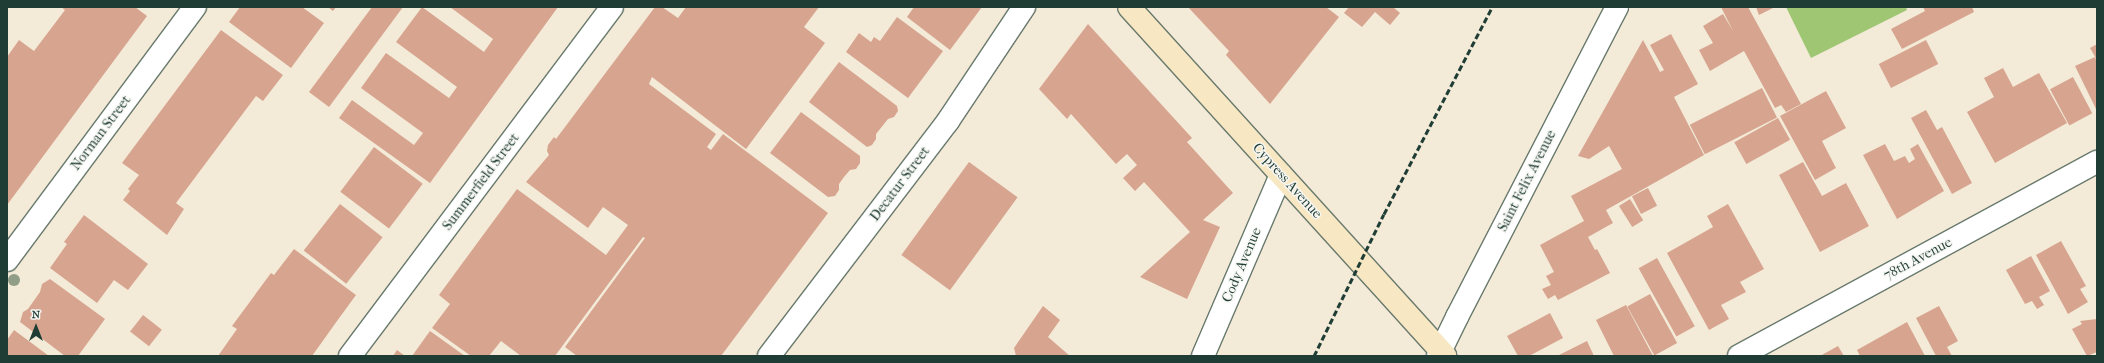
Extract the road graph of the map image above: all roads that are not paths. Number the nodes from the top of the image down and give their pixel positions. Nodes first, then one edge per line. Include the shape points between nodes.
1 (195, 7) edge
2 (612, 7) edge
3 (1024, 7) edge
4 (1129, 7) edge
5 (1617, 7) edge
6 (2097, 162) edge
7 (1281, 175) junction
8 (7, 260) edge
9 (1441, 354) edge
10 (350, 356) edge
11 (769, 356) edge
12 (1203, 356) edge
13 (1739, 356) edge

1 - 8 street, Norman Street
2 - 10 street, Summerfield Street
3 - 11 street, Decatur Street via 948,120
4 - 7 main road, Cypress Avenue
5 - 9 street, Saint Felix Avenue
6 - 13 street, 78th Avenue
7 - 9 main road, Cypress Avenue
7 - 12 street, Cody Avenue

